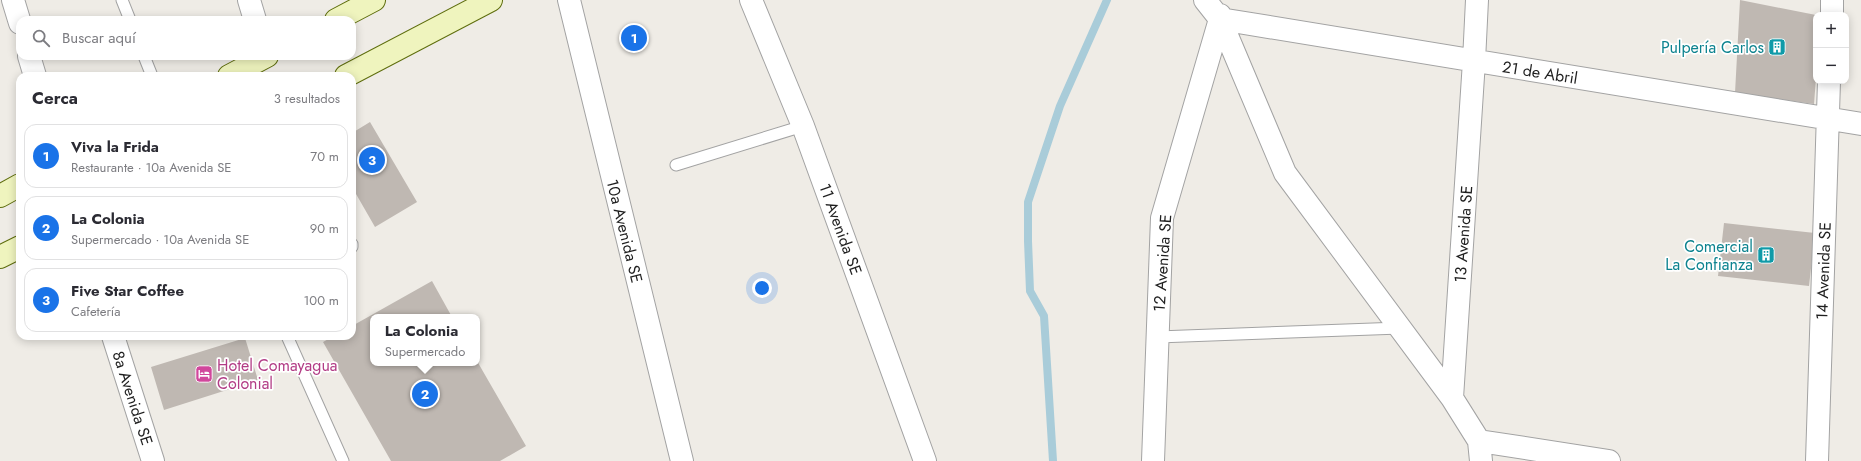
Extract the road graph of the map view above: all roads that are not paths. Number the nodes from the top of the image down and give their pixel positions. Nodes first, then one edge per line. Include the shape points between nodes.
1 (13, 0) edge
2 (122, 0) edge
3 (249, 0) edge
4 (374, 0) edge
5 (491, 0) edge
6 (569, 0) edge
7 (751, 0) edge
8 (1205, 0) edge
9 (1476, 0) edge
10 (1832, 0) edge
11 (1220, 10) edge
12 (1832, 12) edge
13 (18, 16) edge
14 (128, 16) edge
15 (254, 16) edge
16 (344, 16) edge
17 (30, 60) edge
18 (146, 60) edge
19 (258, 60) edge
20 (1474, 61) junction
21 (34, 72) edge
22 (150, 72) edge
23 (236, 72) edge
24 (354, 72) edge
25 (1829, 84) edge
26 (1828, 118) junction
27 (1861, 124) edge
28 (803, 126) junction
29 (676, 165) dead end
30 (16, 187) edge
31 (0, 196) edge
32 (16, 249) edge
33 (0, 257) edge
34 (1400, 328) junction
35 (1158, 337) junction
36 (114, 340) edge
37 (289, 340) edge
38 (1452, 398) junction
39 (1480, 451) edge
40 (153, 461) edge
41 (343, 461) edge
42 (682, 461) edge
43 (925, 461) edge
44 (1153, 461) edge
45 (1609, 461) edge
46 (1817, 461) edge

1 - 13 street
2 - 14 lane
3 - 15 street
4 - 16 main road
5 - 24 main road
6 - 42 street, 10a Avenida SE
7 - 28 street, 11 Avenida SE
8 - 11 street
9 - 20 street, 13 Avenida SE
10 - 12 street
11 - 20 street, 21 de Abril
11 - 34 street via 1285,173
11 - 35 street, 12 Avenida SE via 1162,218
17 - 21 street
18 - 22 lane
19 - 23 main road
20 - 26 street, 21 de Abril
20 - 38 street, 13 Avenida SE
25 - 26 street, 14 Avenida SE
26 - 27 street, 21 de Abril
26 - 46 street, 14 Avenida SE
28 - 29 lane
28 - 43 street, 11 Avenida SE
30 - 31 main road
32 - 33 main road
34 - 35 lane
34 - 38 street
35 - 44 street, 12 Avenida SE
36 - 40 street, 8a Avenida SE
37 - 41 lane
38 - 39 street
39 - 45 street

